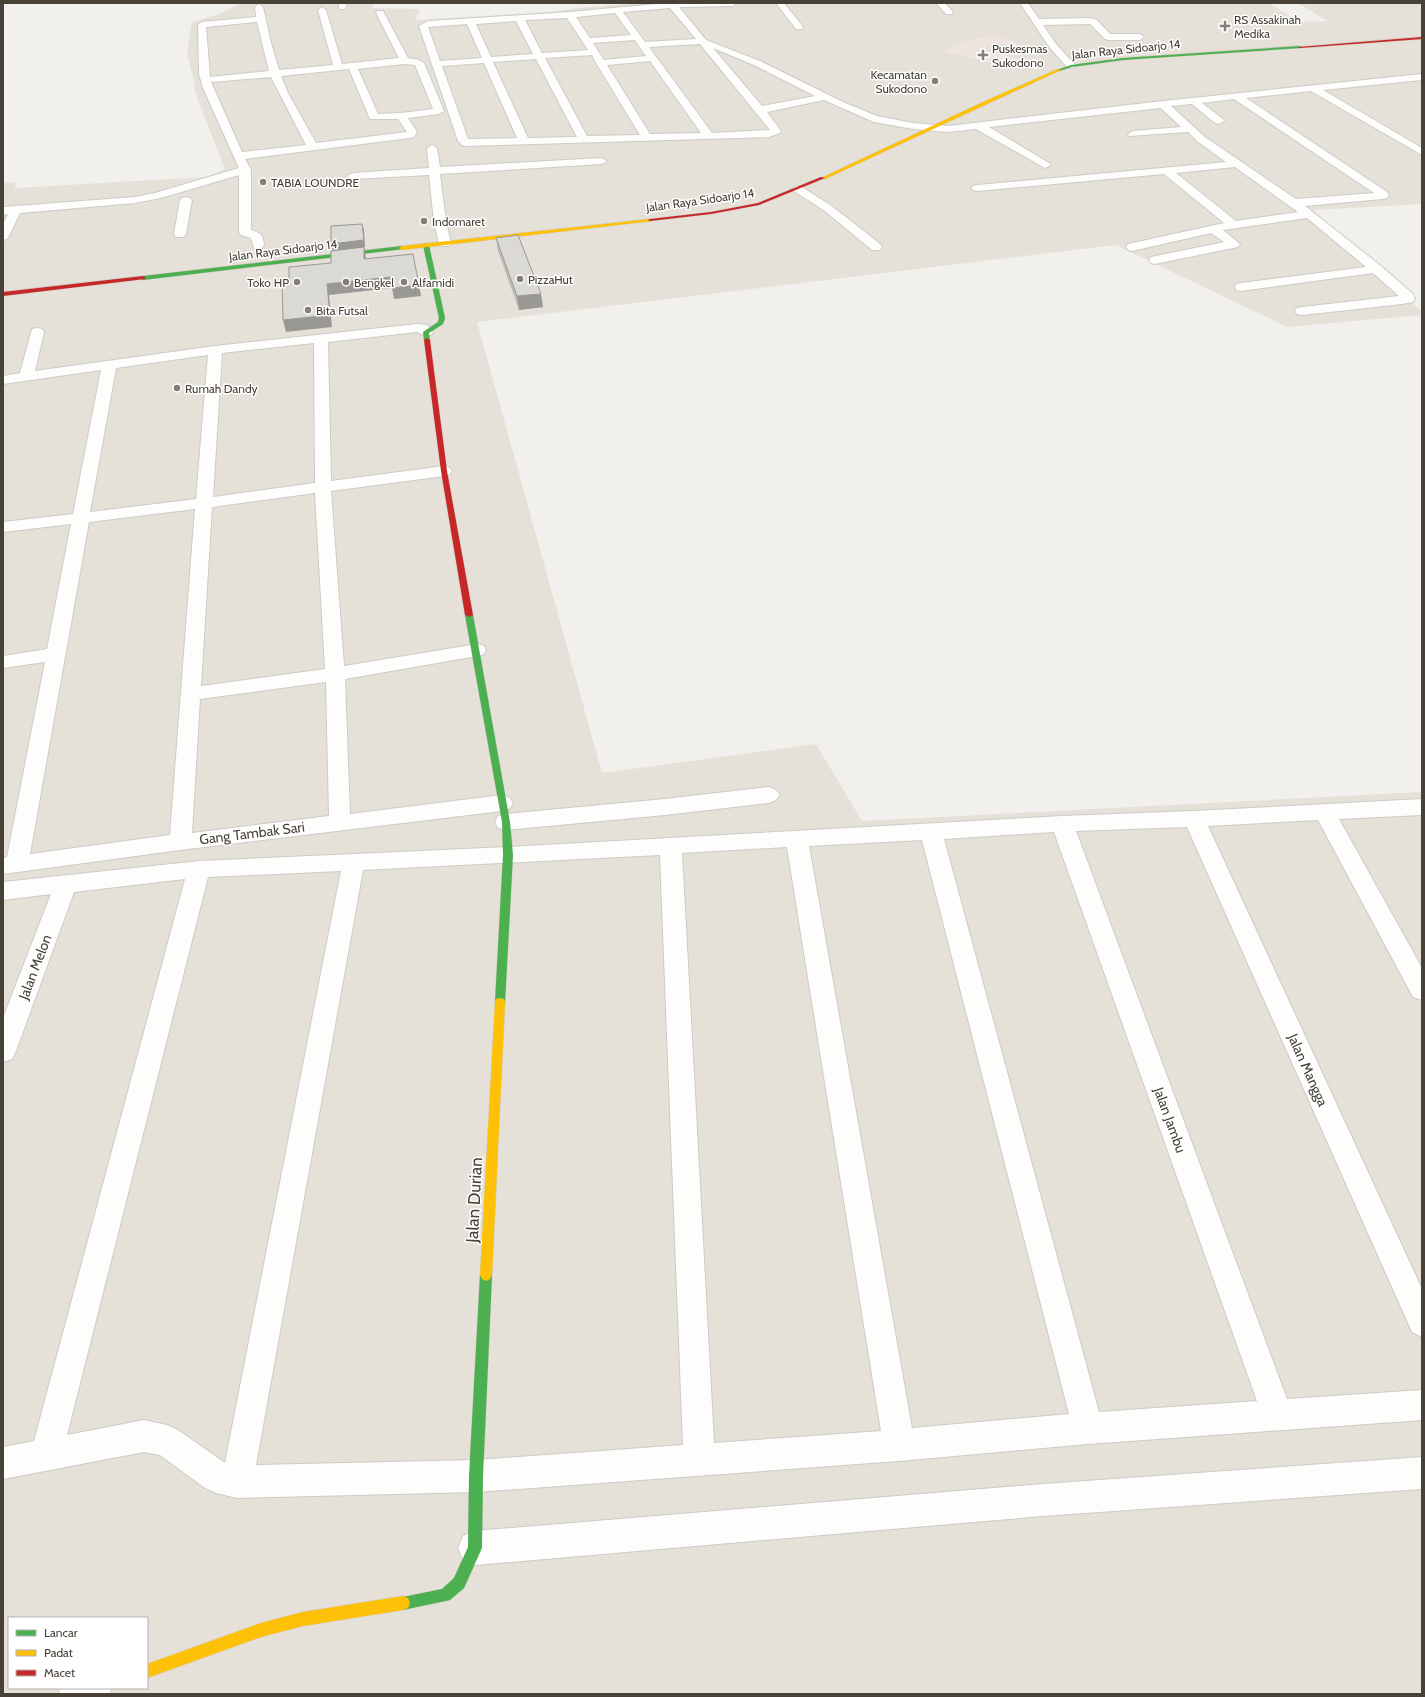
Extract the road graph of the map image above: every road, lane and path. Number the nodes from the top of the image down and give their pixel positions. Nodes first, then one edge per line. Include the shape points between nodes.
1 (732, 3) edge
2 (780, 3) edge
3 (940, 3) edge
4 (1024, 3) edge
5 (671, 4) edge
6 (259, 6) dead end
7 (322, 10) dead end
8 (618, 11) junction
9 (949, 12) dead end
10 (380, 13) dead end
11 (570, 15) junction
12 (519, 18) junction
13 (261, 19) junction
14 (470, 21) junction
15 (1037, 22) junction
16 (799, 27) dead end
17 (1140, 37) dead end
18 (1422, 38) edge
19 (704, 42) junction
20 (645, 46) junction
21 (593, 50) junction
22 (537, 55) junction
23 (488, 60) junction
24 (405, 61) junction
25 (757, 63) junction
26 (436, 64) junction
27 (352, 66) junction
28 (1071, 66) junction
29 (338, 68) junction
30 (734, 68) junction
31 (287, 73) junction
32 (275, 74) junction
33 (1422, 77) edge
34 (206, 80) junction
35 (1312, 88) junction
36 (1236, 96) junction
37 (826, 97) junction
38 (808, 100) junction
39 (1194, 100) junction
40 (289, 101) junction
41 (839, 104) junction
42 (1163, 104) junction
43 (823, 107) junction
44 (760, 110) junction
45 (401, 116) junction
46 (874, 119) junction
47 (1219, 121) dead end
48 (865, 126) junction
49 (978, 126) junction
50 (933, 128) junction
51 (1189, 129) junction
52 (922, 133) junction
53 (1133, 134) dead end
54 (709, 136) junction
55 (647, 138) junction
56 (584, 140) junction
57 (524, 141) junction
58 (313, 147) junction
59 (432, 148) dead end
60 (1422, 152) edge
61 (240, 156) junction
62 (602, 161) dead end
63 (1235, 164) junction
64 (1045, 165) dead end
65 (246, 170) junction
66 (434, 170) junction
67 (1166, 170) junction
68 (353, 176) dead end
69 (213, 179) junction
70 (978, 188) dead end
71 (208, 190) dead end
72 (798, 190) junction
73 (135, 200) junction
74 (1294, 203) junction
75 (16, 210) junction
76 (3, 211) edge
77 (1309, 214) junction
78 (1234, 225) junction
79 (1214, 229) junction
80 (180, 234) dead end
81 (3, 236) edge
82 (445, 243) junction
83 (258, 245) dead end
84 (426, 245) junction
85 (876, 247) dead end
86 (1132, 247) dead end
87 (1155, 260) dead end
88 (1377, 269) junction
89 (1241, 287) dead end
90 (3, 294) edge
91 (1302, 311) dead end
92 (37, 332) dead end
93 (426, 332) junction
94 (321, 338) junction
95 (215, 350) junction
96 (109, 365) junction
97 (27, 376) junction
98 (4, 383) edge
99 (444, 471) junction
100 (323, 487) junction
101 (203, 503) junction
102 (80, 518) junction
103 (3, 527) edge
104 (477, 650) junction
105 (56, 654) junction
106 (3, 662) edge
107 (335, 674) junction
108 (192, 694) junction
109 (769, 795) dead end
110 (1422, 807) edge
111 (1324, 812) junction
112 (504, 813) junction
113 (1194, 819) junction
114 (340, 823) junction
115 (1062, 824) junction
116 (931, 832) junction
117 (797, 839) junction
118 (180, 842) junction
119 (671, 846) junction
120 (508, 855) junction
121 (354, 861) junction
122 (10, 865) edge
123 (199, 869) junction
124 (66, 884) junction
125 (3, 891) edge
126 (1422, 990) edge
127 (3, 1051) edge
128 (1422, 1322) edge
129 (1422, 1405) edge
130 (1278, 1416) junction
131 (1088, 1428) junction
132 (899, 1445) junction
133 (46, 1455) junction
134 (699, 1459) junction
135 (3, 1463) edge
136 (1422, 1473) edge
137 (476, 1476) junction
138 (237, 1482) junction
139 (475, 1548) junction
140 (148, 1671) edge
141 (91, 1689) edge
142 (76, 1694) edge

1 - 5 street
2 - 16 street
3 - 9 street
4 - 15 street
5 - 8 street
5 - 19 street
6 - 13 street
7 - 29 street
8 - 11 street
8 - 20 street
10 - 24 street
11 - 12 street
11 - 21 street
12 - 14 street
12 - 22 street
13 - 32 street
13 - 34 street via 202,25
14 - 23 street
14 - 26 street via 423,26
15 - 17 street via 1093,21 1108,37
15 - 28 street via 1053,46
18 - 28 main road, Jalan Raya Sidoarjo 14 via 1123,59
19 - 20 street
19 - 25 street
19 - 30 street
20 - 21 street
20 - 21 street
20 - 54 street
21 - 22 street
21 - 55 street
22 - 23 street
22 - 56 street
23 - 26 street
23 - 57 street
24 - 27 street
24 - 45 street via 420,63 439,110
25 - 30 street
25 - 37 street
26 - 57 street via 464,142 469,144
27 - 29 street
27 - 45 street via 373,116
28 - 50 main road, Jalan Raya Sidoarjo 14 via 1048,74
29 - 31 street
30 - 44 street
31 - 32 street
31 - 40 street
32 - 34 street
32 - 40 street
33 - 35 street
34 - 61 street
35 - 36 street
35 - 60 street
36 - 39 street
36 - 74 street via 1383,194
37 - 38 street
37 - 41 street
38 - 43 street
38 - 44 street
39 - 42 street
39 - 47 street
40 - 58 street
41 - 43 street
41 - 46 street
42 - 49 street
42 - 51 street
43 - 48 street
44 - 54 street via 776,131 766,134
45 - 58 street via 412,132 410,135
46 - 48 street
46 - 50 street
48 - 52 street
49 - 50 street
49 - 64 street
50 - 52 main road, Jalan Raya Sidoarjo 14
51 - 53 street
51 - 63 street
52 - 72 main road, Jalan Raya Sidoarjo 14
54 - 55 street
55 - 56 street
56 - 57 street
58 - 61 street
59 - 66 street
61 - 65 street
62 - 66 street
63 - 67 street
63 - 74 street
65 - 69 street
65 - 83 street via 245,232 257,236
66 - 68 street
66 - 82 street
67 - 70 street
67 - 78 street
69 - 71 street
69 - 73 street
72 - 82 main road, Jalan Raya Sidoarjo 14 via 759,204 711,213
72 - 85 street via 829,209
73 - 75 street
73 - 80 street via 149,204 190,200
74 - 77 street
75 - 76 street
75 - 81 street
77 - 78 street
77 - 88 street
78 - 79 street
79 - 86 street
79 - 87 street via 1234,244
82 - 84 main road, Jalan Raya Sidoarjo 14
84 - 90 main road, Jalan Raya Sidoarjo 14
84 - 93 main road via 442,318 441,323
88 - 89 street
88 - 91 street via 1408,299
92 - 97 street
93 - 94 street via 422,328 417,328
93 - 99 main road, Jalan Durian
94 - 95 street
94 - 100 street
95 - 96 street
95 - 101 street
96 - 97 street
96 - 102 street
97 - 98 street
99 - 100 street
99 - 104 main road, Jalan Durian
100 - 101 street
100 - 107 street
101 - 102 street
101 - 108 street
102 - 103 street
102 - 105 street
104 - 107 street
104 - 112 main road, Jalan Durian
105 - 106 street
105 - 122 street
107 - 108 street
107 - 114 street
108 - 118 street
109 - 112 street, Gang Tambak Sari via 665,807
110 - 111 street
111 - 113 street
111 - 126 street
112 - 114 street, Gang Tambak Sari
112 - 120 main road, Jalan Durian
113 - 115 street
113 - 128 street, Jalan Mangga
114 - 118 street, Gang Tambak Sari
115 - 116 street
115 - 130 street, Jalan Jambu
116 - 117 street
116 - 131 street
117 - 119 street
117 - 132 street
118 - 122 street, Gang Tambak Sari
119 - 120 street
119 - 134 street
120 - 121 street
120 - 137 main road, Jalan Durian
121 - 123 street
121 - 138 street
123 - 124 street
123 - 133 street
124 - 125 street
124 - 127 street, Jalan Melon
129 - 130 street
130 - 131 street
131 - 132 street
132 - 134 street
133 - 135 street
133 - 138 street via 144,1436 167,1441 216,1477
134 - 137 street
136 - 139 street via 1043,1500
137 - 138 street
137 - 139 main road, Jalan Durian
139 - 140 main road via 460,1583 445,1595 303,1619 261,1630
141 - 142 street

